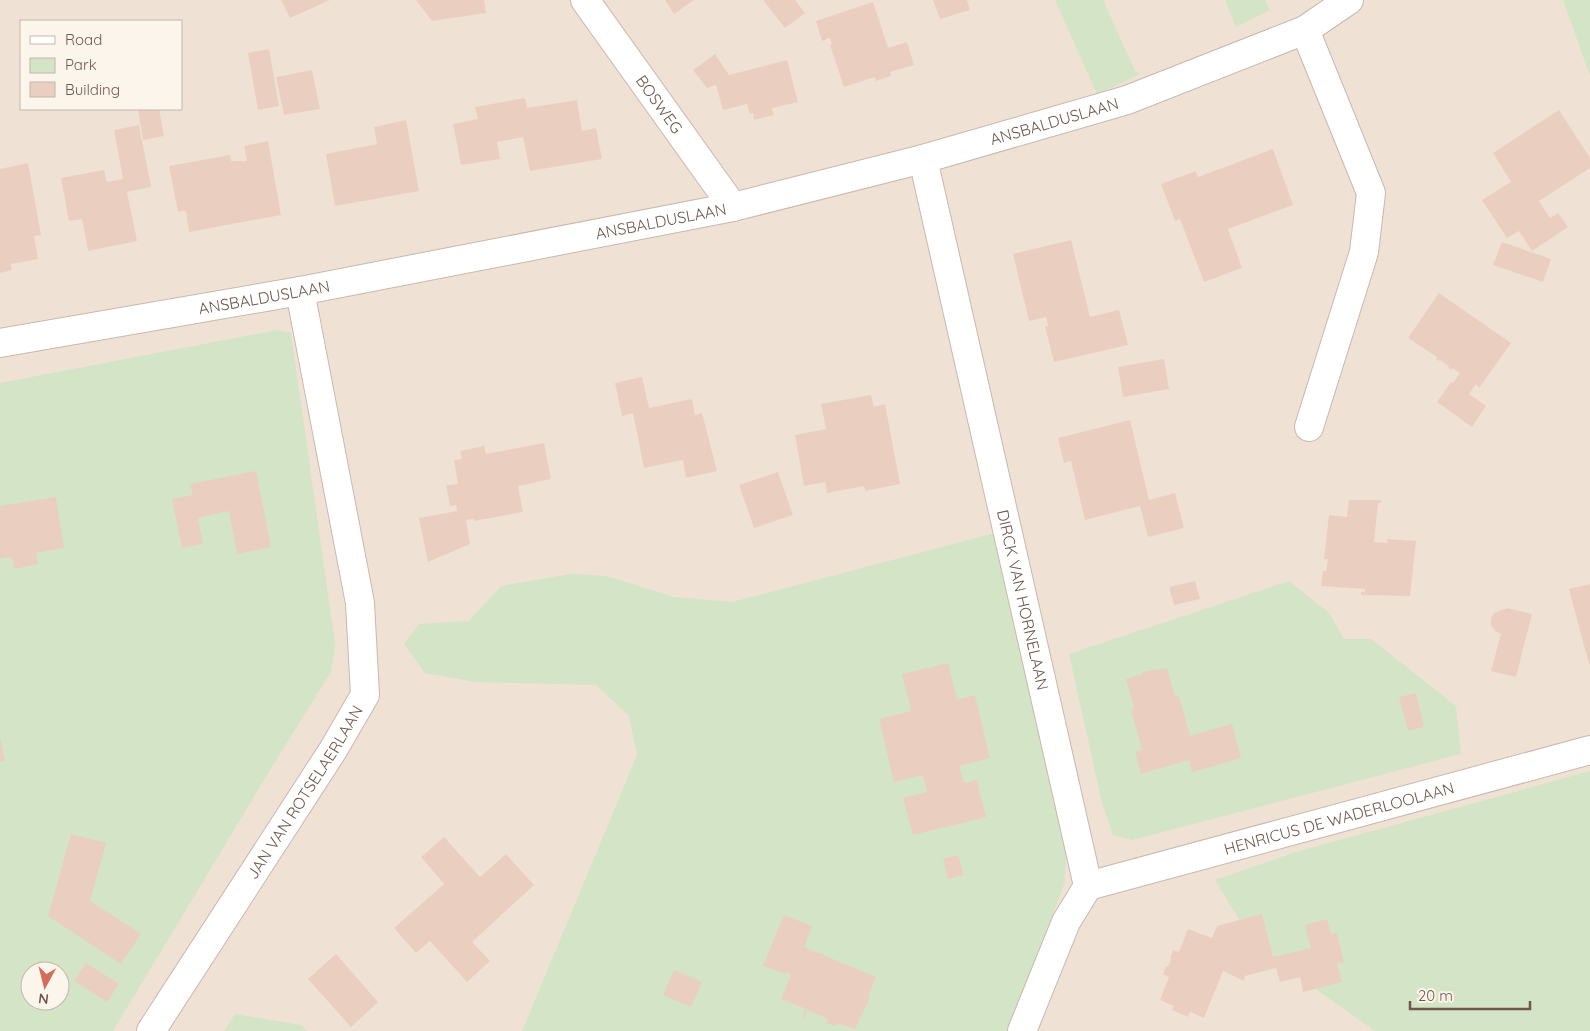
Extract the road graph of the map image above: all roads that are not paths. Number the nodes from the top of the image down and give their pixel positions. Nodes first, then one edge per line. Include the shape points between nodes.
1 (585, 0) edge
2 (1349, 0) edge
3 (1305, 30) junction
4 (922, 159) junction
5 (732, 207) junction
6 (300, 291) junction
7 (0, 343) edge
8 (1309, 427) dead end
9 (1590, 750) edge
10 (1088, 886) junction
11 (152, 1031) edge
12 (1022, 1031) edge

1 - 5 street, BOSWEG
2 - 3 street, ANSBALDUSLAAN
3 - 4 street, ANSBALDUSLAAN via 1127,100
3 - 8 street via 1371,193 1364,252
4 - 5 street, ANSBALDUSLAAN
4 - 10 street, DIRCK VAN HORNELAAN
5 - 6 street, ANSBALDUSLAAN
6 - 7 street, ANSBALDUSLAAN
6 - 11 street, JAN VAN ROTSELAERLAAN via 360,603 365,694 333,750
9 - 10 street, HENRICUS DE WADERLOOLAAN
10 - 12 street via 1066,922

